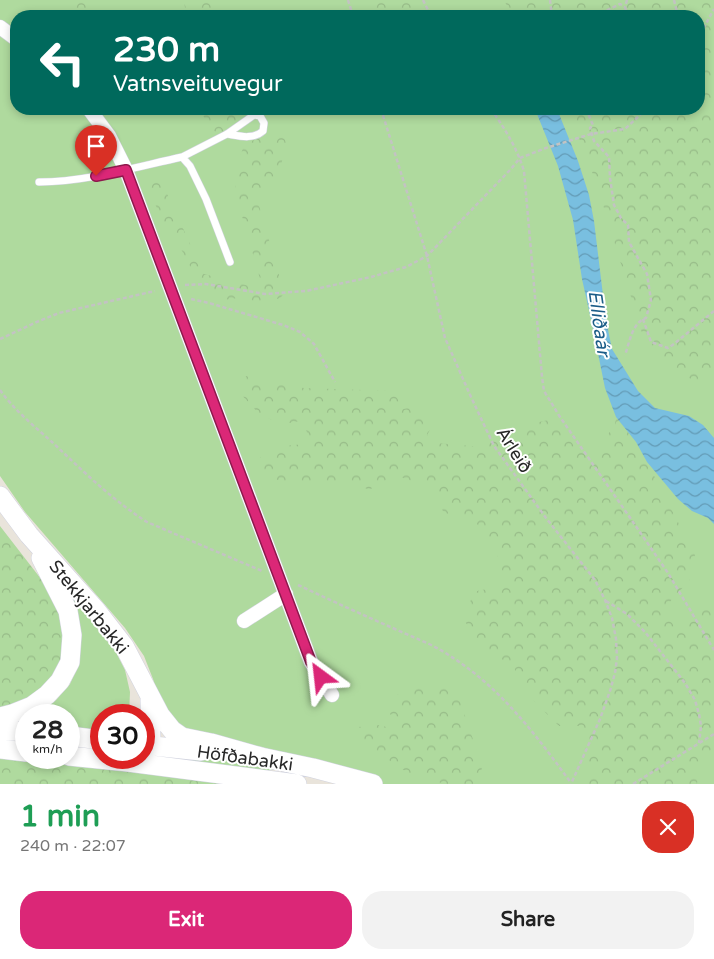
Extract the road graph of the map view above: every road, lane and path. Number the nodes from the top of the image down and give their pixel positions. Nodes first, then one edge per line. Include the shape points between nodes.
1 (627, 0) edge
2 (626, 7) junction
3 (714, 9) edge
4 (607, 10) edge
5 (627, 10) edge
6 (705, 25) edge
7 (93, 115) edge
8 (383, 115) edge
9 (496, 115) edge
10 (588, 115) edge
11 (640, 115) edge
12 (227, 134) junction
13 (591, 134) junction
14 (182, 157) junction
15 (520, 158) junction
16 (126, 170) junction
17 (39, 182) dead end
18 (427, 256) junction
19 (230, 262) dead end
20 (172, 290) junction
21 (714, 312) edge
22 (643, 319) junction
23 (0, 339) edge
24 (625, 355) dead end
25 (335, 382) dead end
26 (0, 496) edge
27 (29, 535) junction
28 (286, 594) junction
29 (606, 600) junction
30 (244, 622) dead end
31 (714, 650) edge
32 (135, 666) junction
33 (150, 694) junction
34 (332, 695) dead end
35 (138, 704) edge
36 (150, 704) edge
37 (0, 717) edge
38 (0, 730) edge
39 (15, 731) edge
40 (714, 734) edge
41 (699, 743) junction
42 (0, 749) edge
43 (15, 751) edge
44 (155, 755) edge
45 (155, 757) edge
46 (261, 757) junction
47 (297, 784) edge
48 (374, 784) edge
49 (571, 784) edge
50 (633, 784) edge

1 - 2 path
2 - 4 path via 620,4
2 - 5 path
3 - 6 path
7 - 16 street via 109,136
8 - 18 path, Árleið
9 - 15 path
10 - 13 path
11 - 13 path via 625,129
12 - 12 lane via 254,115 260,116 264,123 263,131 258,135
12 - 14 lane
13 - 15 path
13 - 22 path via 609,156 614,204 628,225 629,242 647,274 651,300
14 - 16 lane
14 - 19 lane via 206,199
15 - 18 path
15 - 31 path via 524,171 544,390 668,573
16 - 17 lane via 80,179
16 - 20 street
18 - 20 path via 406,267 306,291 265,294 206,284 185,285
18 - 29 path, Árleið via 444,338 494,446 595,580
20 - 23 path via 59,313
20 - 25 path via 300,332 314,344
20 - 28 street
21 - 22 path via 668,348 651,342
22 - 24 path via 636,325
26 - 27 main road, Stekkjarbakki
27 - 32 main road, Stekkjarbakki via 96,610
27 - 37 main road, Stekkjarbakki via 68,611 72,635 70,662 60,681 47,695 32,706
28 - 30 street
28 - 34 street via 311,662
29 - 41 path via 645,632 685,683 699,714
29 - 49 path, Árleið via 616,639 615,672 600,719
32 - 33 main road
32 - 35 main road, Stekkjarbakki
33 - 36 main road
33 - 46 main road via 160,715 182,737
38 - 39 main road
40 - 41 path
41 - 50 path
42 - 43 main road
44 - 46 main road, Höfðabakki
45 - 47 main road, Höfðabakki
46 - 48 main road, Höfðabakki

